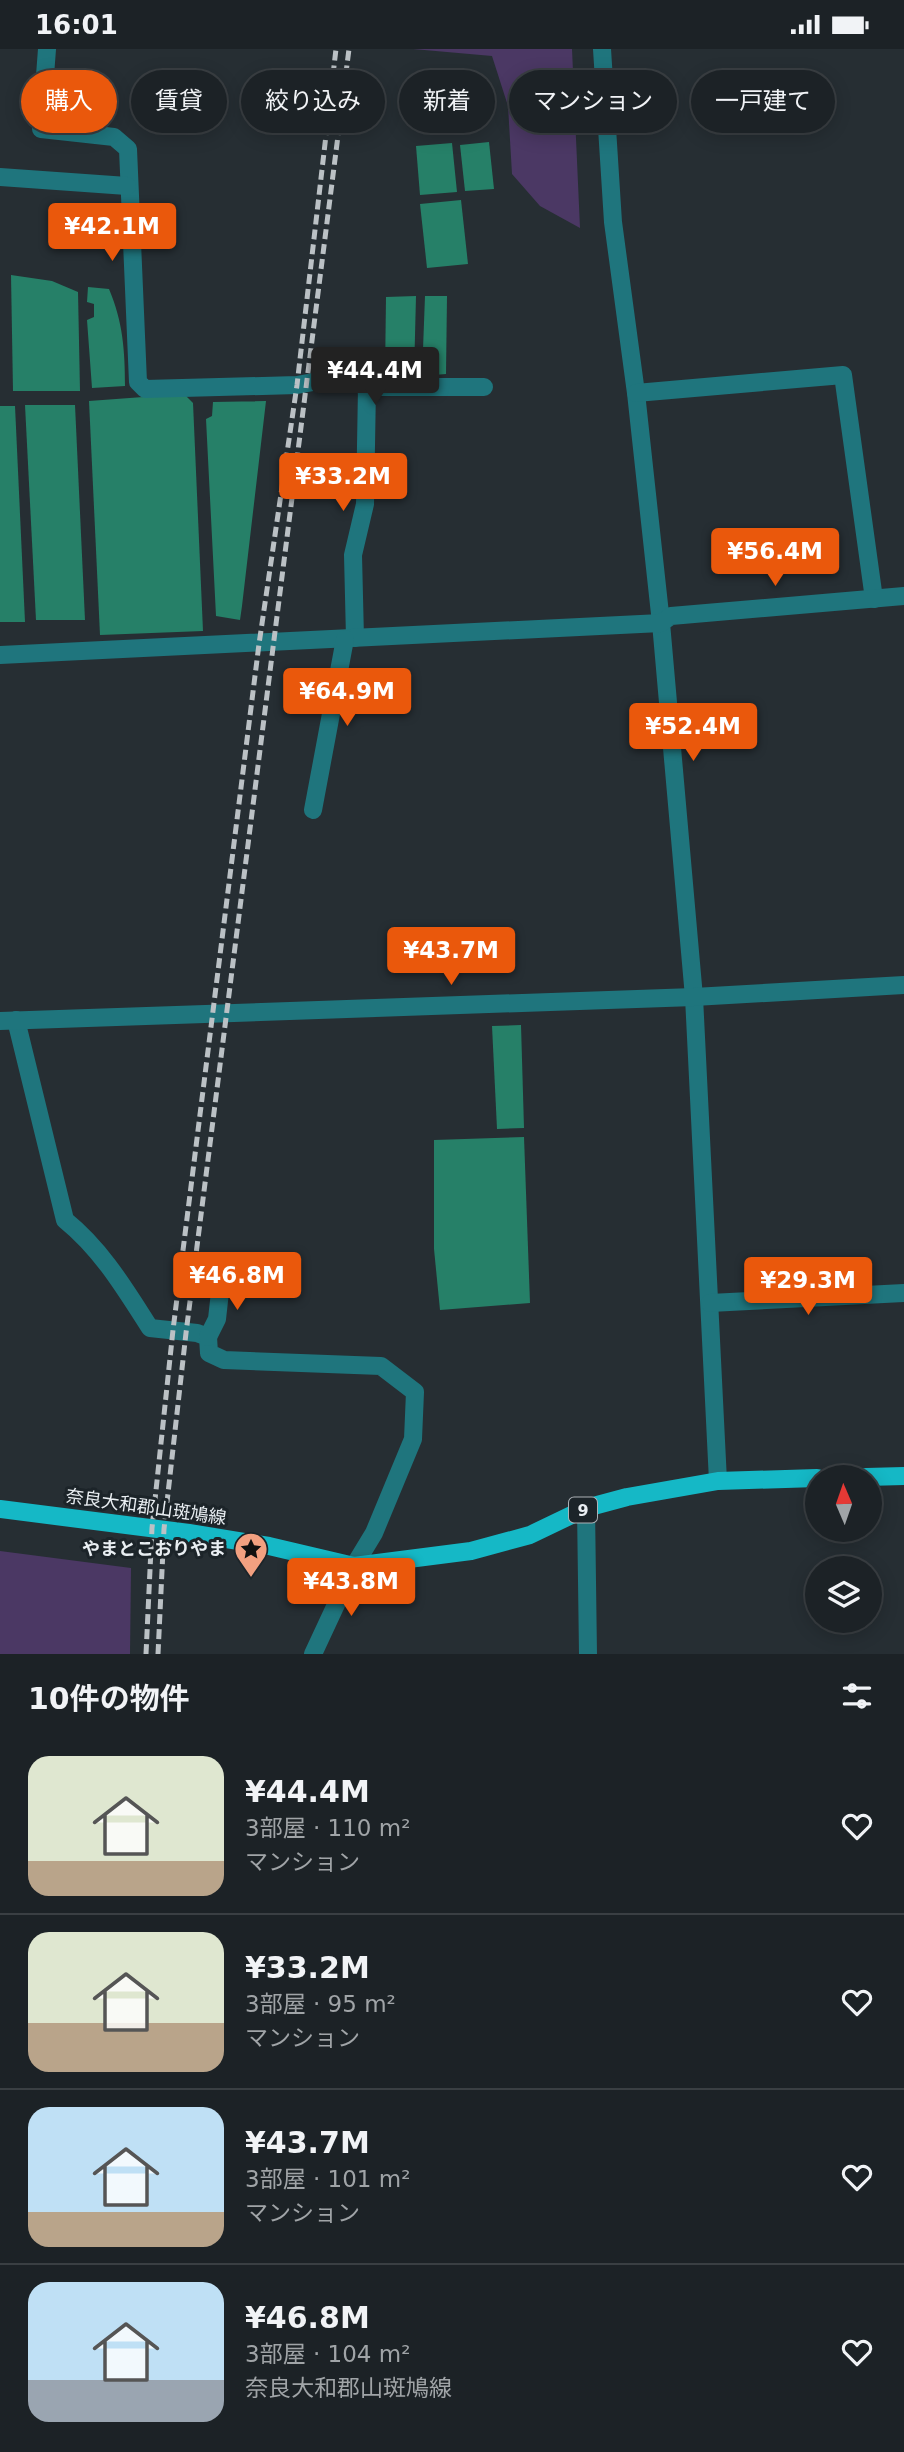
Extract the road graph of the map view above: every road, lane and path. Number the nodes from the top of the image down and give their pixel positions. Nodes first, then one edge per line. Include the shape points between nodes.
1 (47, 49) edge
2 (602, 49) edge
3 (0, 177) edge
4 (127, 186) junction
5 (367, 387) junction
6 (484, 387) dead end
7 (636, 393) junction
8 (904, 596) edge
9 (874, 599) junction
10 (661, 623) junction
11 (350, 638) junction
12 (0, 655) edge
13 (313, 810) dead end
14 (904, 985) edge
15 (694, 997) junction
16 (8, 1020) edge
17 (222, 1273) dead end
18 (904, 1293) edge
19 (710, 1303) junction
20 (208, 1337) junction
21 (904, 1476) edge
22 (882, 1477) edge
23 (805, 1478) edge
24 (718, 1481) junction
25 (586, 1508) junction
26 (0, 1510) edge
27 (354, 1566) junction
28 (313, 1654) edge
29 (588, 1654) edge

1 - 4 street via 41,129 114,137 128,149
2 - 7 street via 613,222
3 - 4 street
4 - 5 street via 138,381 145,389 297,385 340,377
5 - 6 street
5 - 11 street via 365,503 353,555
7 - 9 street via 843,375
7 - 10 street
8 - 9 street
9 - 10 street via 671,616
10 - 11 street
10 - 15 street
11 - 12 street
11 - 13 street
14 - 15 street
15 - 16 street
15 - 19 street
16 - 20 street via 65,1220 86,1237 150,1328
17 - 20 street via 217,1319
18 - 19 street
19 - 24 street
20 - 27 street via 209,1353 225,1360 381,1366 415,1392 413,1439 374,1533
21 - 22 main road
23 - 24 main road, 奈良大和郡山斑鳩線 / 9
24 - 25 main road, 奈良大和郡山斑鳩線 / 9
25 - 27 main road, 奈良大和郡山斑鳩線 / 9 via 530,1535 471,1551
25 - 29 street
26 - 27 main road, 奈良大和郡山斑鳩線 / 9 via 202,1535
27 - 28 street

